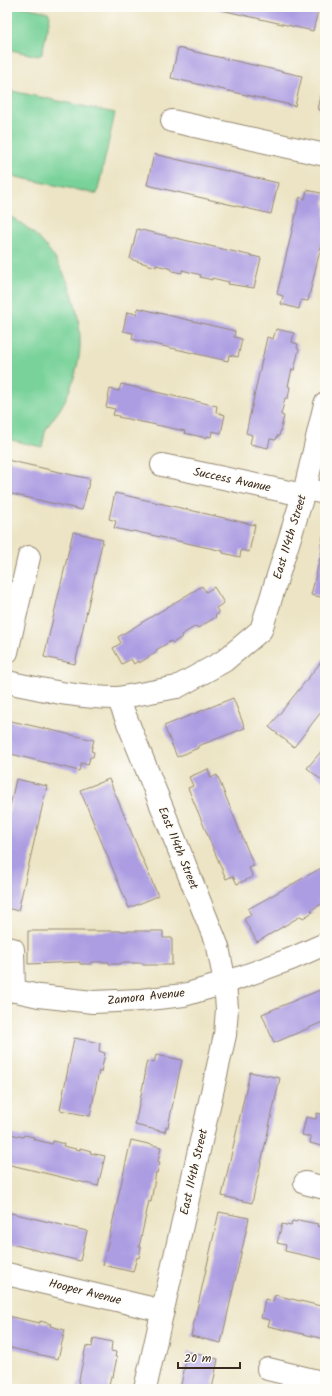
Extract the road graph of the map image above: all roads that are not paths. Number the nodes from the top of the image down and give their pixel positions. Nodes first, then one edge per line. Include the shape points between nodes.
1 (172, 121) dead end
2 (325, 155) edge
3 (325, 404) edge
4 (162, 465) dead end
5 (311, 492) edge
6 (29, 557) dead end
7 (7, 652) edge
8 (7, 682) edge
9 (118, 698) junction
10 (325, 944) edge
11 (7, 948) edge
12 (225, 983) junction
13 (11, 990) edge
14 (7, 1274) edge
15 (163, 1311) junction
16 (268, 1369) dead end
17 (325, 1382) edge
18 (145, 1389) edge

1 - 2 street
3 - 5 street, East 114th Street
4 - 5 street, Success Avanue
5 - 9 street, East 114th Street via 261,630 224,661 177,687
6 - 7 street
8 - 9 street via 62,694
9 - 12 street, East 114th Street via 218,947
10 - 12 street, Zamora Avenue
11 - 13 street via 13,949
12 - 13 street, Zamora Avenue via 184,995 93,1002
12 - 15 street, East 114th Street via 225,1035
14 - 15 street, Hooper Avenue
15 - 18 street, East 114th Street
16 - 17 street

